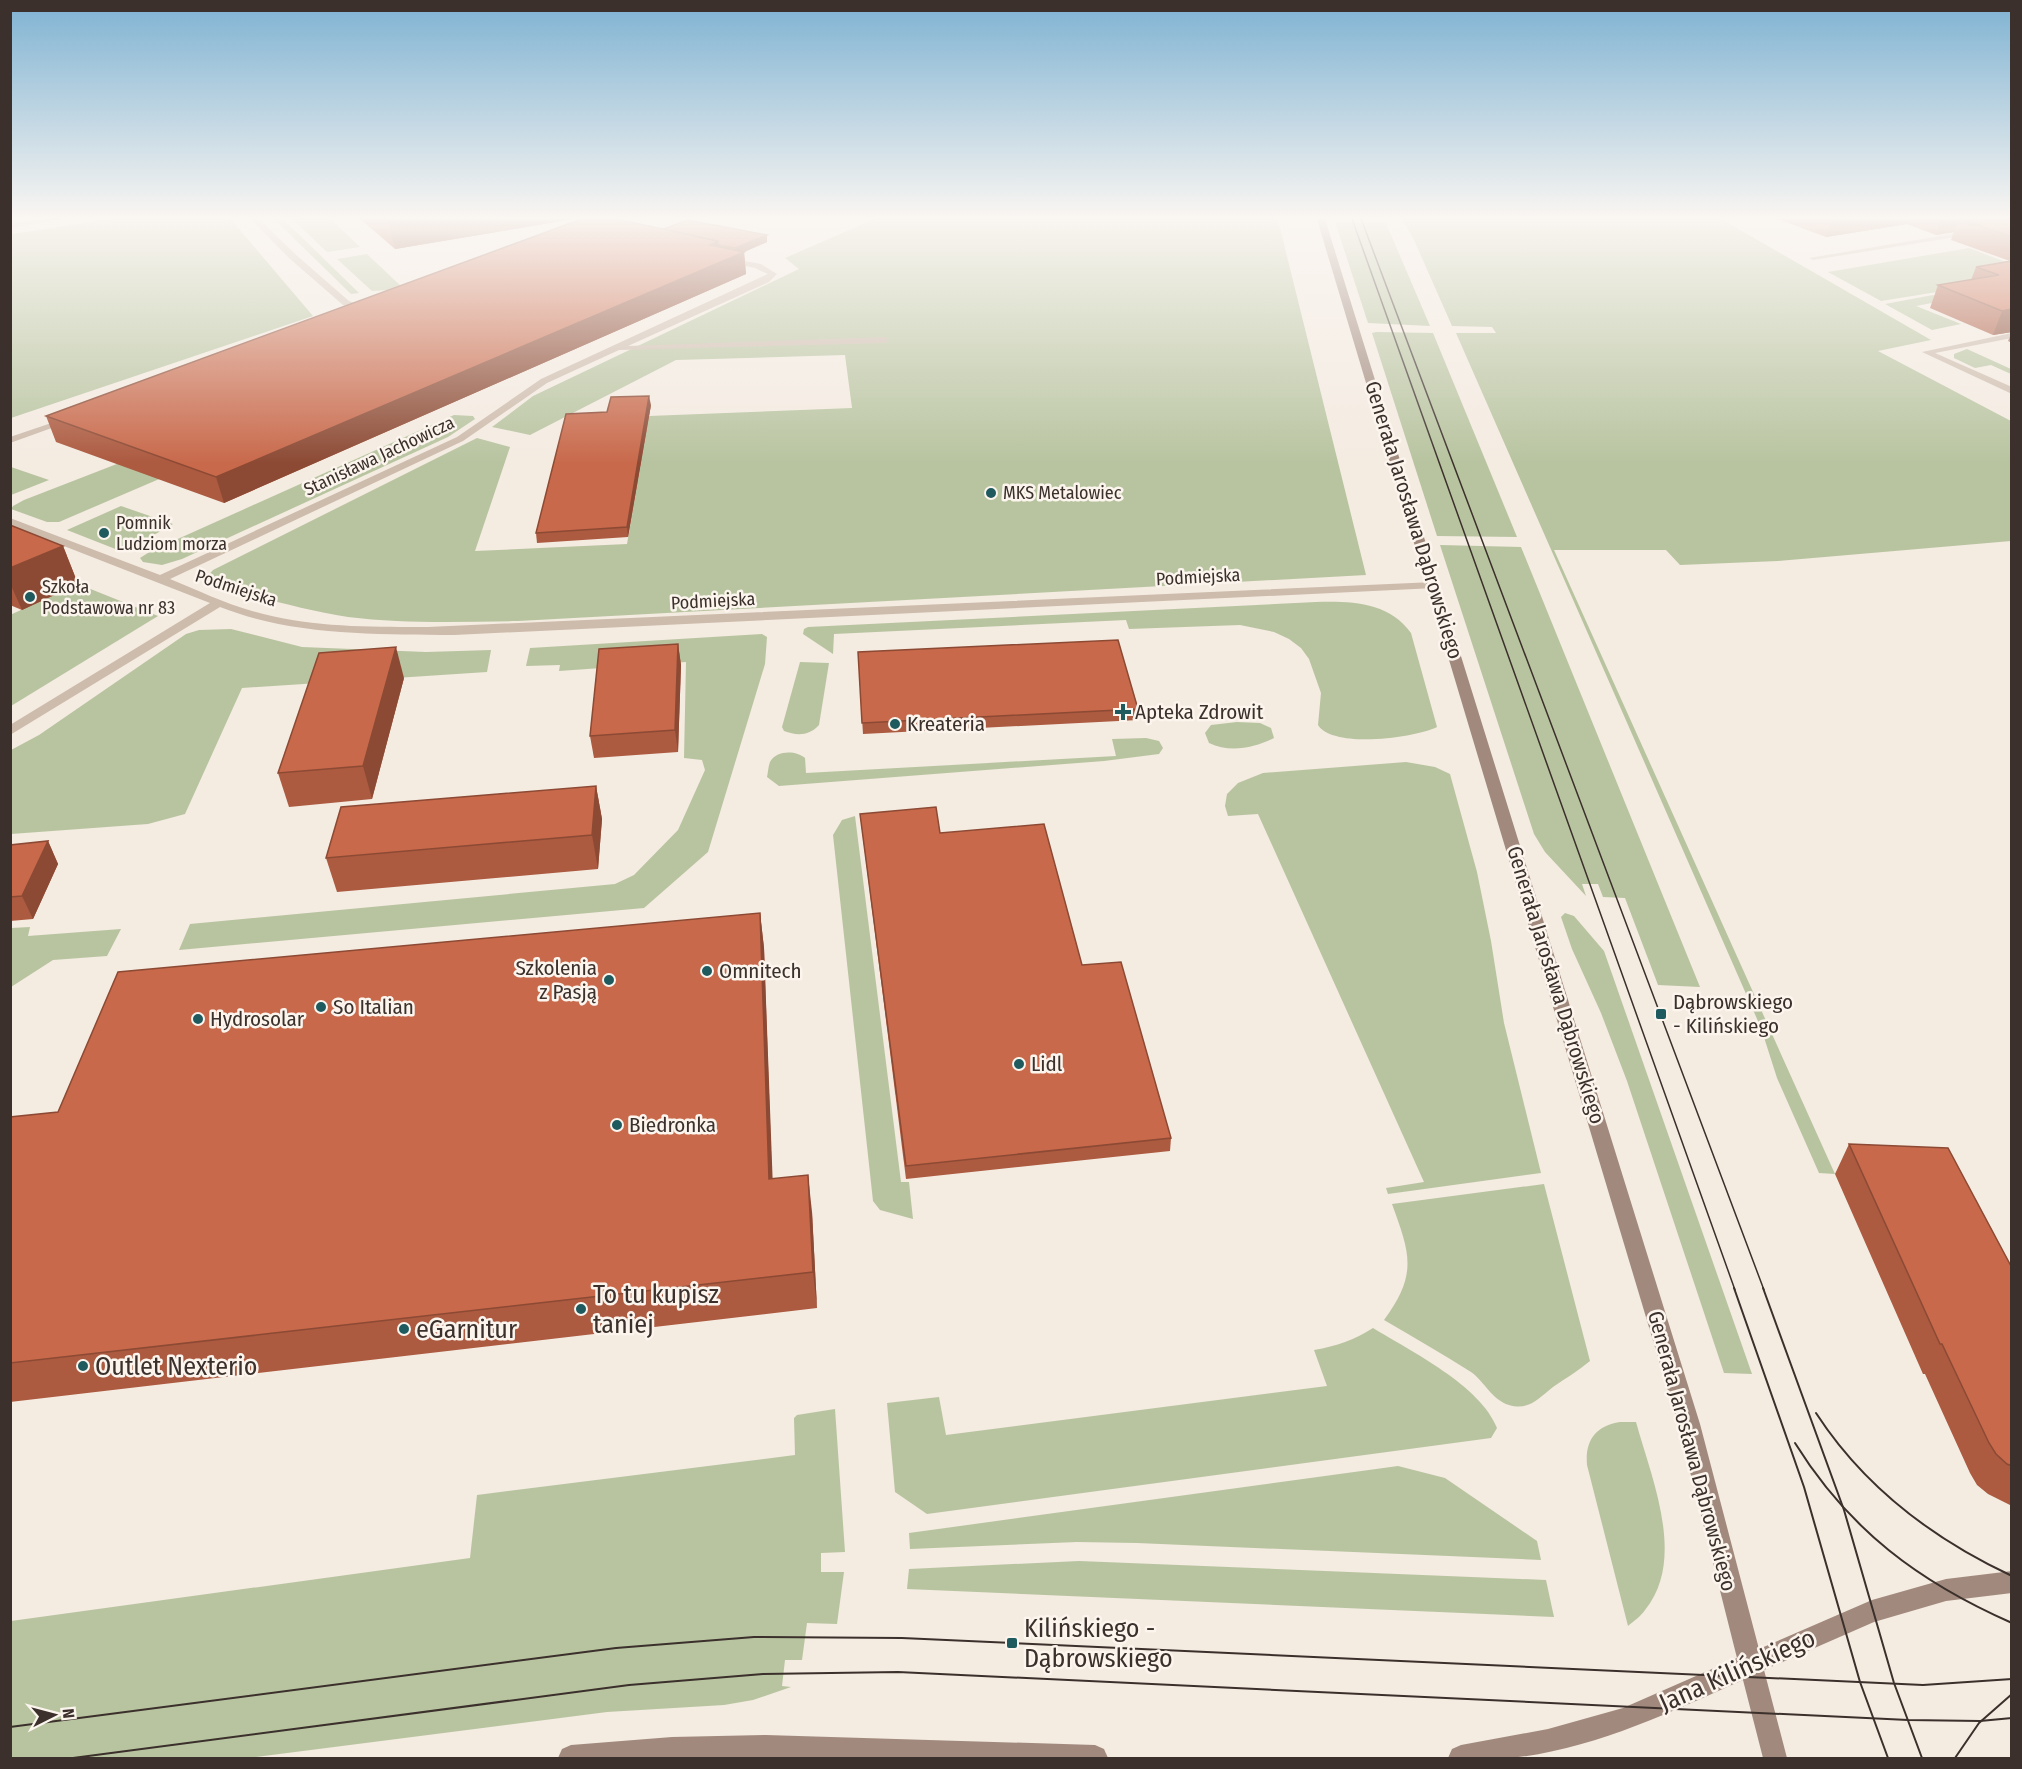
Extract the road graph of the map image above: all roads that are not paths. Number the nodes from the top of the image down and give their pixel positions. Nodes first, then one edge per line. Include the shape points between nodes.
1 (341, 299) edge
2 (725, 299) edge
3 (1346, 299) edge
4 (379, 307) edge
5 (368, 311) junction
6 (354, 316) edge
7 (2012, 335) edge
8 (885, 340) dead end
9 (613, 350) junction
10 (2012, 391) edge
11 (77, 418) edge
12 (10, 440) edge
13 (10, 521) edge
14 (159, 580) junction
15 (1435, 585) junction
16 (217, 603) junction
17 (10, 731) edge
18 (2012, 1582) edge
19 (1749, 1664) junction
20 (571, 1758) edge
21 (1095, 1758) edge
22 (1461, 1758) edge
23 (1775, 1758) edge

1 - 5 street
2 - 9 street, Stanisława Jachowicza
3 - 15 street, Generała Jarosława Dąbrowskiego
4 - 5 street
5 - 6 street
7 - 10 street via 1926,352
8 - 9 street
9 - 14 street, Stanisława Jachowicza via 544,381 460,439
11 - 12 street
13 - 14 street, Podmiejska
14 - 16 street, Podmiejska
15 - 16 street, Podmiejska via 454,631 299,624
15 - 19 street, Generała Jarosława Dąbrowskiego via 1689,1424
16 - 17 street
18 - 19 street, Jana Kilińskiego via 1946,1590 1900,1602 1842,1622
19 - 22 street, Jana Kilińskiego via 1624,1720 1548,1741
19 - 23 street, Generała Jarosława Dąbrowskiego
20 - 21 street via 672,1749 766,1747

